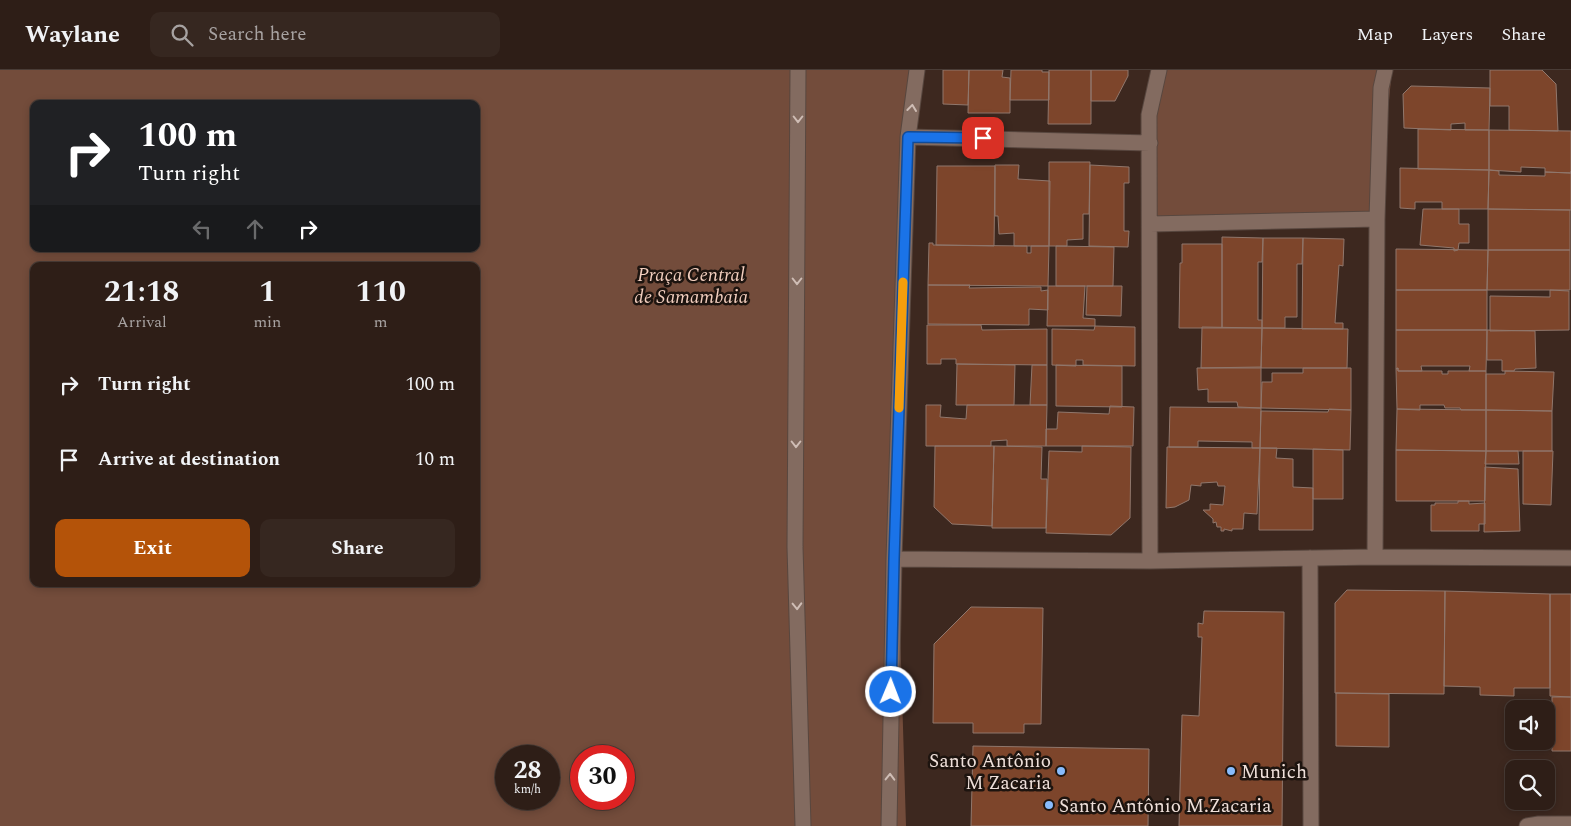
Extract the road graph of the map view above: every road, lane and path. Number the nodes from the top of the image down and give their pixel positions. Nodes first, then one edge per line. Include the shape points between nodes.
1 (798, 70) edge
2 (917, 70) edge
3 (1159, 70) edge
4 (1386, 70) edge
5 (908, 137) junction
6 (1150, 143) junction
7 (1377, 219) junction
8 (1150, 224) junction
9 (1375, 557) junction
10 (1310, 558) junction
11 (1571, 558) edge
12 (894, 559) junction
13 (1150, 561) junction
14 (1571, 824) edge
15 (803, 826) edge
16 (889, 826) edge
17 (1311, 826) edge
18 (1527, 826) edge

1 -> 15 street via 795,547
5 -> 2 street
3 - 6 street via 1149,115
4 - 7 street via 1381,88
5 - 6 street
5 - 12 street
6 - 8 street
7 - 8 street
7 - 9 street
8 - 13 street
9 - 10 street
9 - 11 street
10 - 13 street
10 - 17 street
12 - 13 street
16 -> 12 street
14 - 18 street

